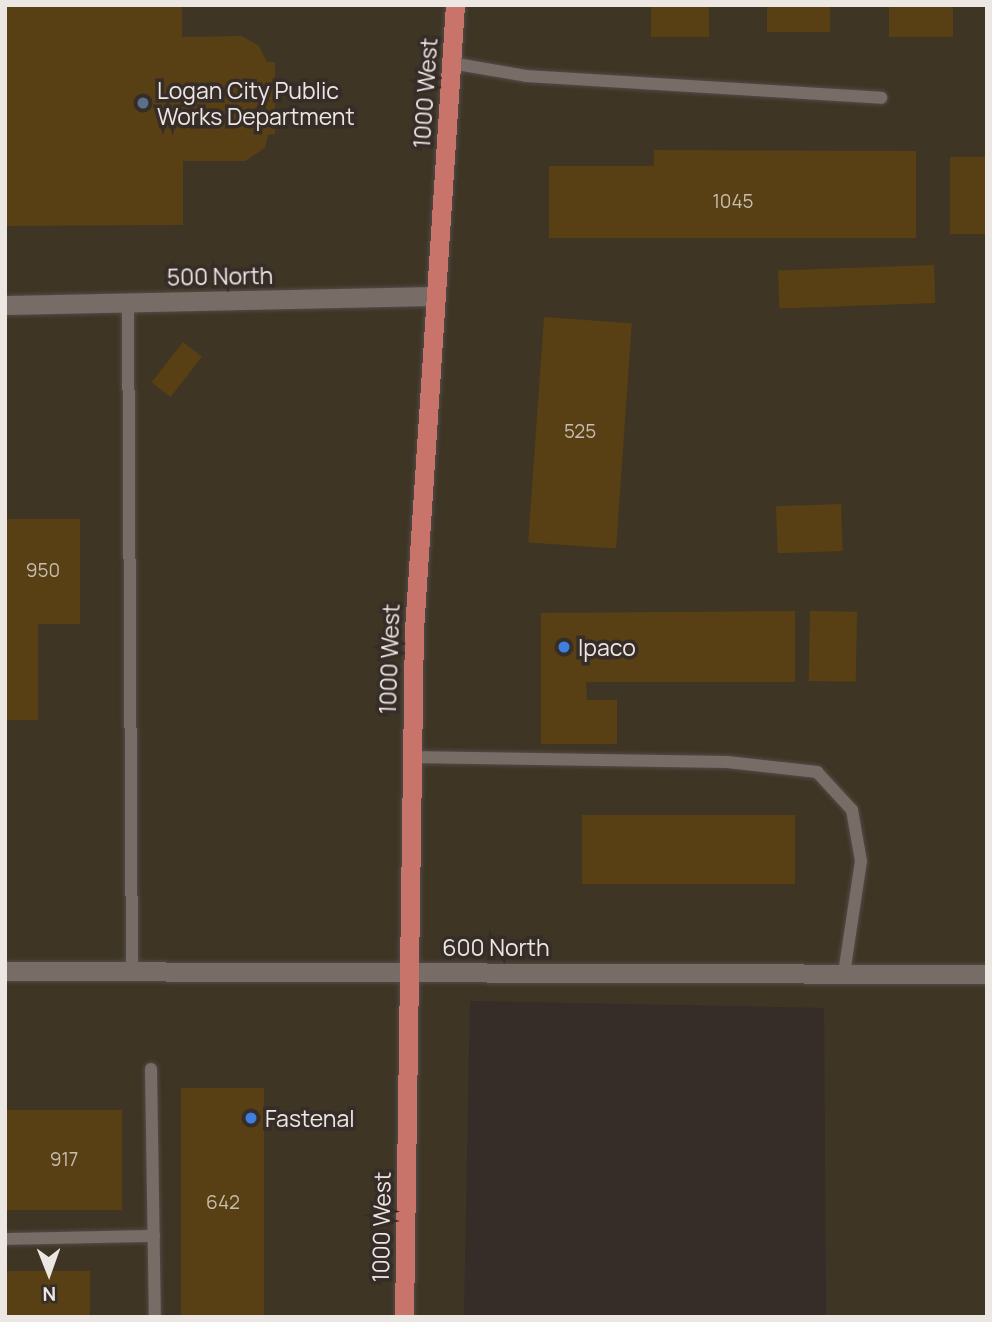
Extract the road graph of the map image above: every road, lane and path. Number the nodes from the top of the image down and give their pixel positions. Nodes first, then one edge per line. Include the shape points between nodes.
1 (455, 5) edge
2 (451, 63) junction
3 (881, 97) dead end
4 (436, 296) junction
5 (128, 303) junction
6 (5, 305) edge
7 (410, 757) junction
8 (5, 971) edge
9 (132, 971) junction
10 (409, 971) junction
11 (844, 973) junction
12 (986, 974) edge
13 (151, 1069) dead end
14 (154, 1237) junction
15 (5, 1239) edge
16 (155, 1317) edge
17 (404, 1317) edge

1 - 2 main road, 1000 West
2 - 3 lane via 526,76
2 - 4 main road, 1000 West
4 - 5 street, 500 North
4 - 7 main road, 1000 West
5 - 6 street, 500 North
5 - 9 lane
7 - 10 main road, 1000 West
7 - 11 lane via 727,762 817,772 852,810 861,861
8 - 9 street, 600 North
9 - 10 street, 600 North
10 - 11 street, 600 North
10 - 17 main road, 1000 West
11 - 12 street, 600 North
13 - 14 lane
14 - 15 lane
14 - 16 lane

